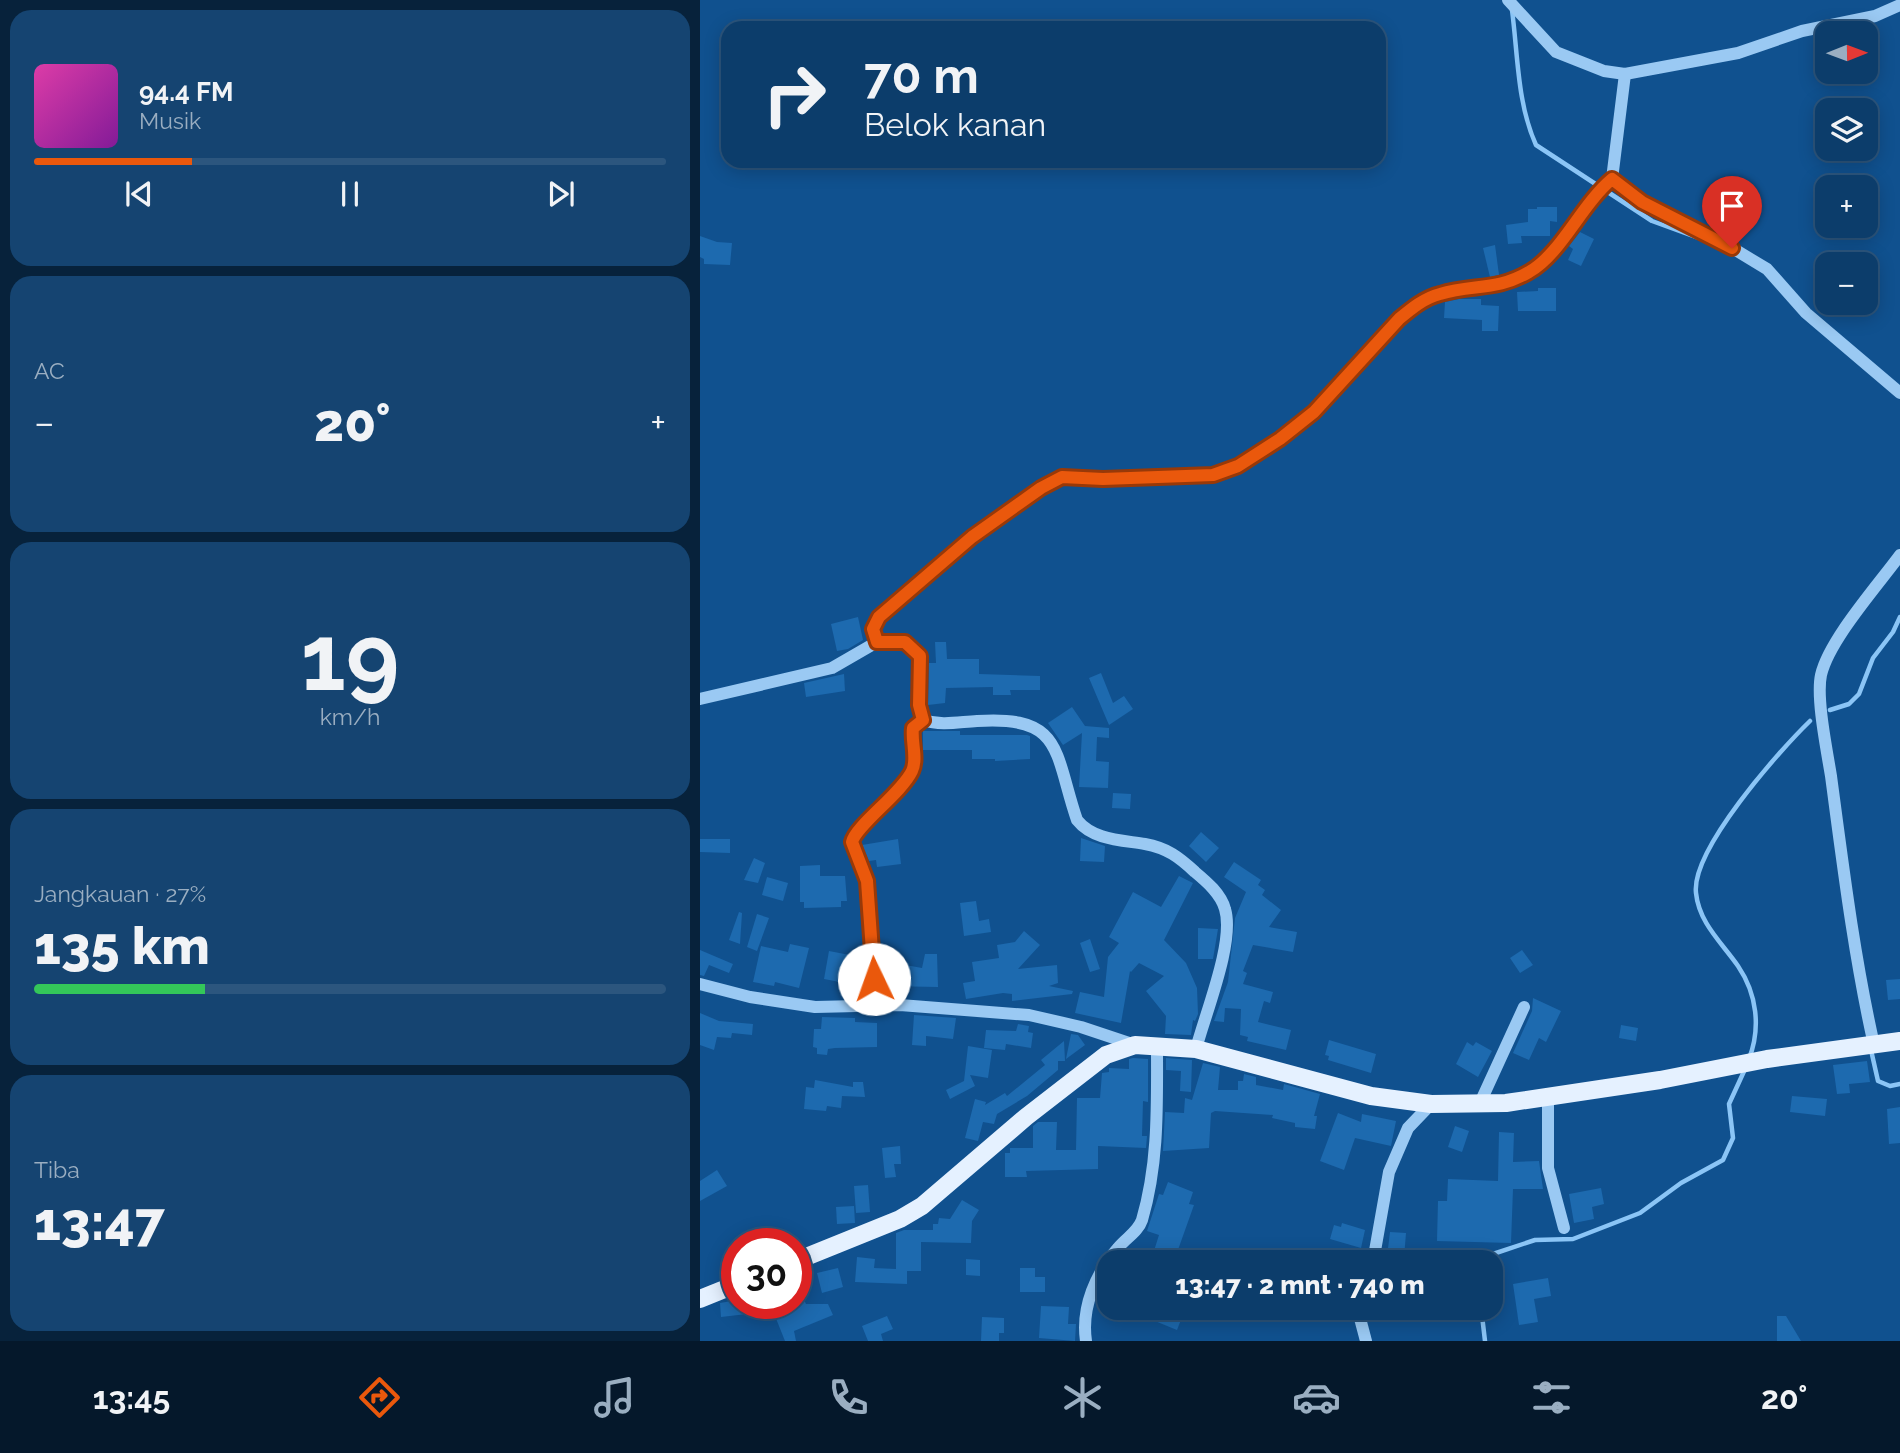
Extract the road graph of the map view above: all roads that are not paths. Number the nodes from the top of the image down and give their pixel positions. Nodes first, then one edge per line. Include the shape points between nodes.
1 (1508, 0) edge
2 (1900, 5) edge
3 (1625, 74) junction
4 (1612, 179) junction
5 (1900, 393) edge
6 (1900, 555) edge
7 (877, 642) junction
8 (700, 699) edge
9 (923, 720) junction
10 (700, 984) edge
11 (875, 1006) junction
12 (1524, 1007) dead end
13 (1900, 1041) edge
14 (1135, 1045) junction
15 (1157, 1045) junction
16 (1874, 1045) junction
17 (1196, 1049) junction
18 (1548, 1097) junction
19 (1480, 1103) junction
20 (1431, 1104) junction
21 (1564, 1228) dead end
22 (1375, 1250) edge
23 (812, 1255) edge
24 (721, 1290) edge
25 (700, 1299) edge
26 (1360, 1320) edge
27 (1086, 1341) edge
28 (1366, 1341) edge

1 - 3 street via 1556,52 1604,71
2 - 3 street via 1738,53
3 - 4 street
4 - 5 street via 1642,202 1767,269 1806,313
4 - 7 street via 1597,191 1533,271 1501,285 1442,293 1413,308 1314,412 1238,466 1213,475 1072,476 1052,481 972,537 879,617 873,629
6 - 16 street via 1844,632 1820,678 1849,909
7 - 8 street via 832,668
7 - 9 street via 905,642 917,652
9 - 11 street via 913,728 911,772 853,835 867,881
9 - 17 street via 942,724 1005,719 1030,724 1056,751 1077,820 1084,829 1162,847 1220,896 1226,942
10 - 11 street via 803,1006
11 - 14 street via 1029,1015
12 - 19 street
13 - 16 main road
14 - 15 main road
14 - 23 main road via 1106,1055 922,1206
15 - 17 main road
15 - 27 street via 1152,1180 1140,1223 1096,1280 1089,1301
16 - 18 main road
17 - 20 main road via 1371,1096
18 - 19 main road
18 - 21 street via 1548,1168
19 - 20 main road
20 - 22 street via 1408,1128 1389,1172
24 - 25 main road
26 - 28 street

